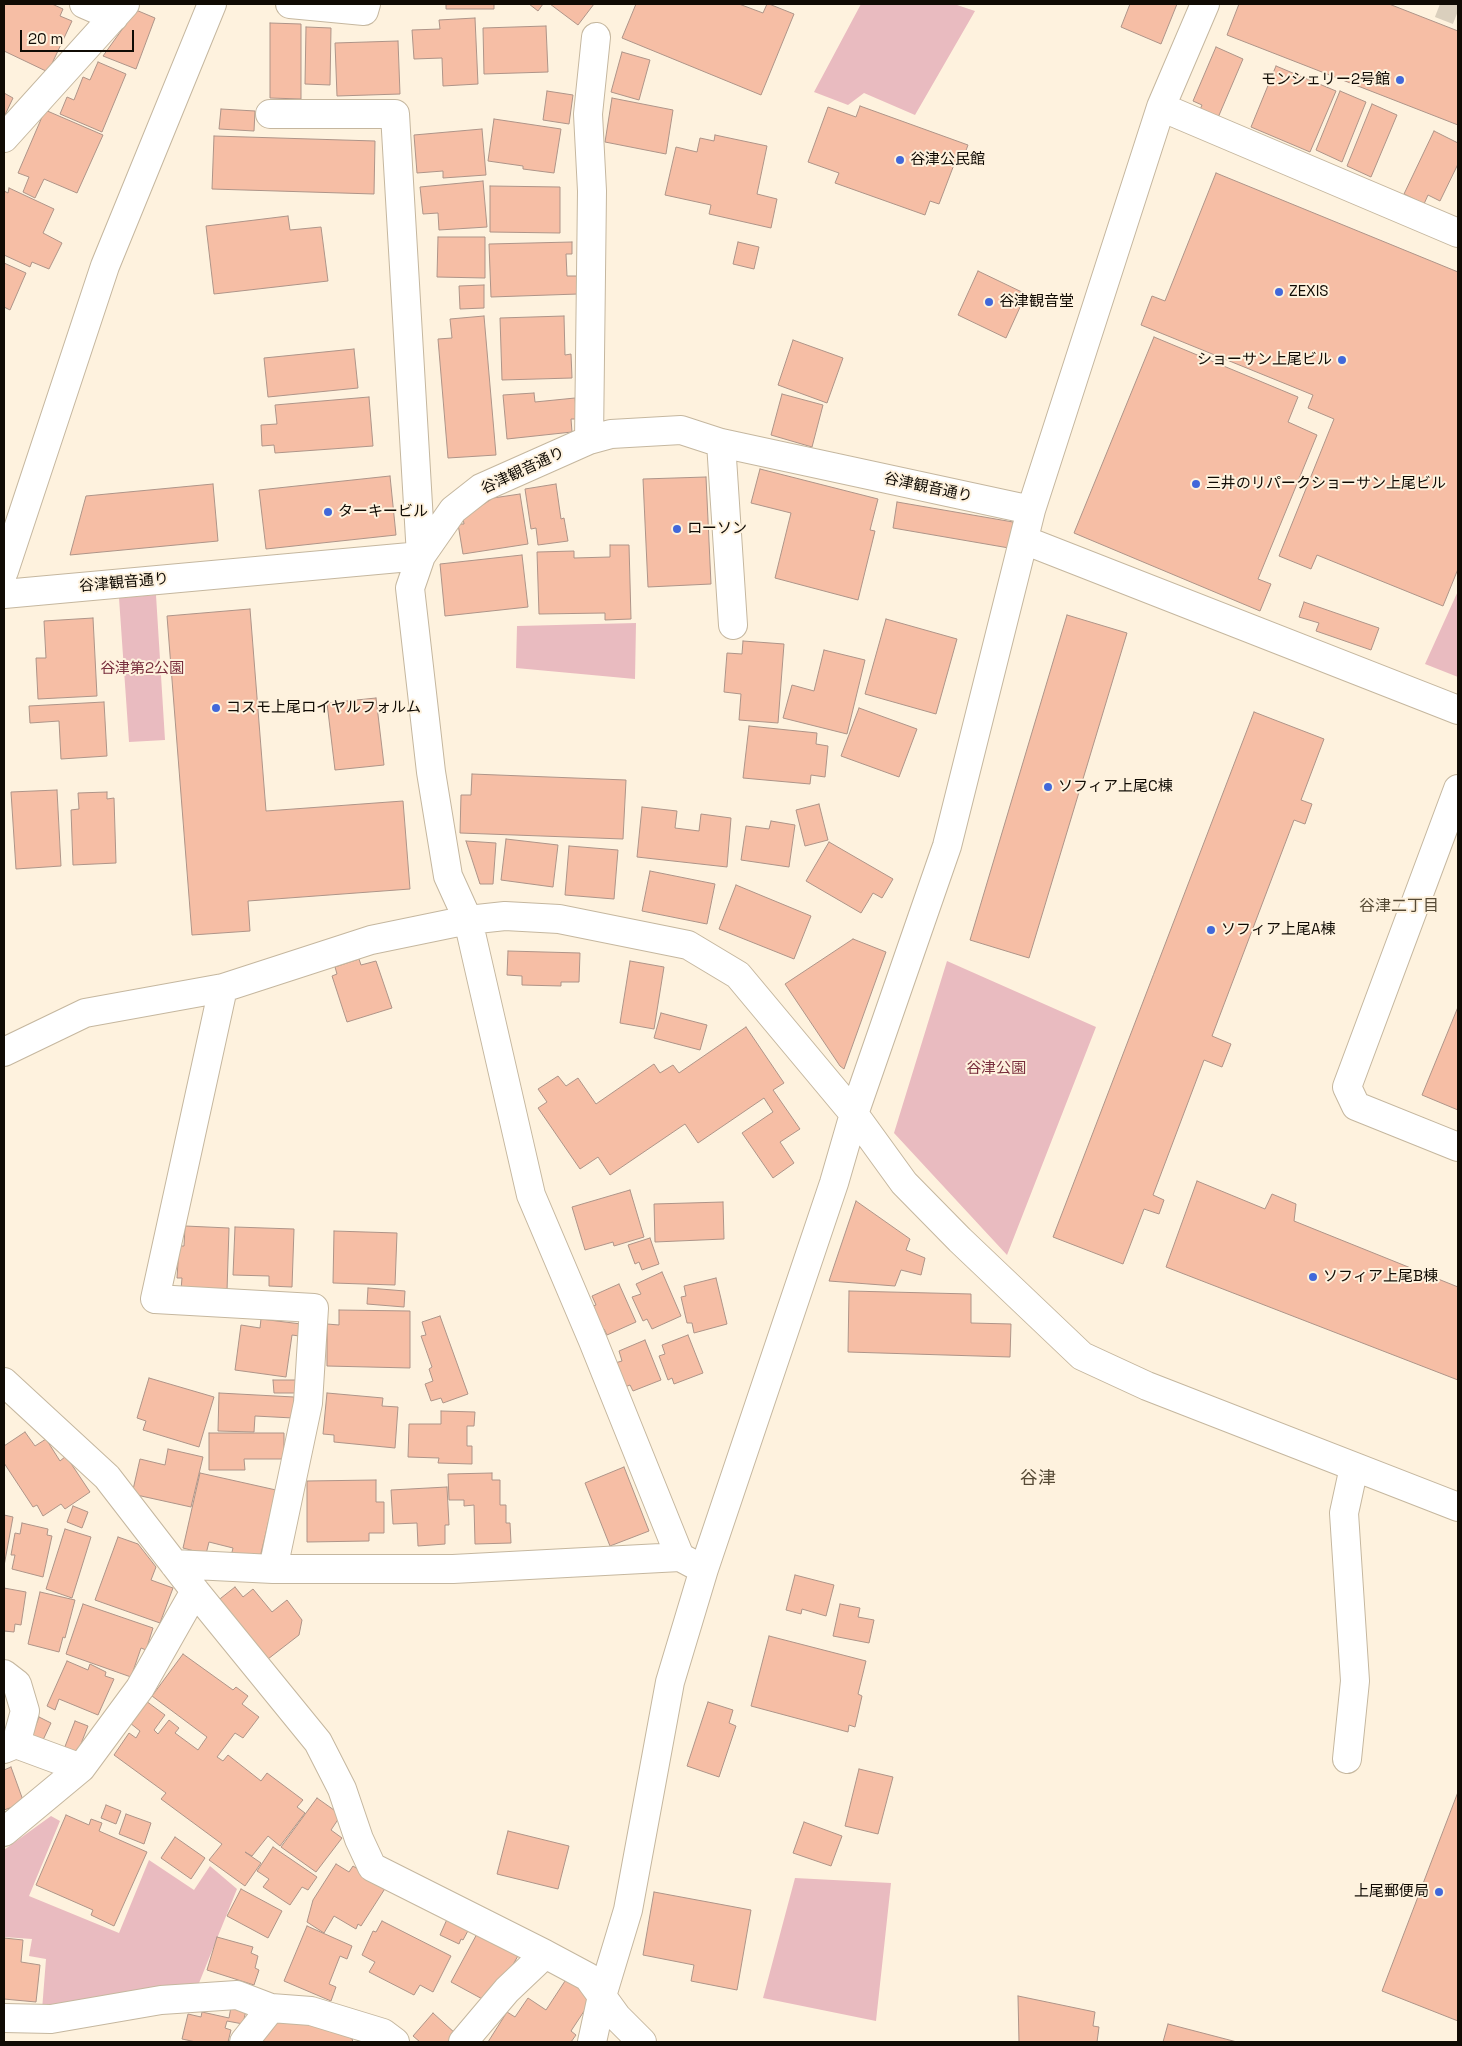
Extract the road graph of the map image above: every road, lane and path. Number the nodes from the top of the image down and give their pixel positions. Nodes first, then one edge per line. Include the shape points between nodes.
1 (84, 4) edge
2 (212, 4) edge
3 (290, 4) edge
4 (366, 4) edge
5 (1205, 4) edge
6 (120, 11) edge
7 (596, 37) dead end
8 (1161, 107) junction
9 (270, 114) dead end
10 (4, 138) edge
11 (1458, 233) edge
12 (590, 440) junction
13 (721, 443) junction
14 (1031, 510) junction
15 (1024, 540) junction
16 (421, 556) junction
17 (4, 571) edge
18 (4, 594) edge
19 (733, 625) dead end
20 (1458, 710) edge
21 (1458, 789) edge
22 (468, 920) junction
23 (223, 988) junction
24 (4, 1052) edge
25 (854, 1114) junction
26 (1458, 1148) edge
27 (4, 1382) edge
28 (1354, 1467) junction
29 (1458, 1507) edge
30 (692, 1563) junction
31 (174, 1564) junction
32 (273, 1569) junction
33 (195, 1591) junction
34 (4, 1674) edge
35 (10, 1746) edge
36 (1347, 1759) dead end
37 (81, 1768) junction
38 (4, 1832) edge
39 (545, 1954) junction
40 (602, 1996) junction
41 (271, 2008) junction
42 (4, 2018) edge
43 (244, 2042) edge
44 (395, 2042) edge
45 (463, 2042) edge
46 (592, 2042) edge
47 (642, 2042) edge

1 - 6 street
2 - 17 street via 105,266
3 - 4 street via 364,11
5 - 8 street
6 - 10 street
7 - 12 street via 588,114 592,191
8 - 11 street
8 - 14 street
9 - 16 street via 395,114
12 - 13 street, 谷津観音通り via 612,434 681,430
12 - 16 street, 谷津観音通り via 481,488 452,510
13 - 14 street, 谷津観音通り
13 - 19 street
14 - 15 street
15 - 20 street
15 - 25 street via 947,846
16 - 18 street, 谷津観音通り
16 - 22 street via 410,588 431,772 448,876
21 - 26 street via 1347,1087 1356,1106
22 - 23 street via 371,940
22 - 25 street via 505,916 559,919 688,945 738,975
22 - 30 street via 531,1195
23 - 24 street via 85,1013
23 - 32 street via 155,1299 314,1308 308,1403
25 - 28 street via 904,1182 1082,1356 1147,1386
25 - 30 street via 834,1183
27 - 31 street via 107,1477
28 - 29 street
28 - 36 street via 1344,1513 1355,1681
30 - 32 street via 453,1569
30 - 40 street via 628,1910
31 - 32 street
31 - 33 street
33 - 37 street via 140,1688
33 - 39 street via 318,1742 342,1789 372,1867
34 - 35 street via 17,1684 25,1710
35 - 37 street
37 - 38 street
39 - 40 street via 588,1977
39 - 45 street via 507,1990
40 - 46 street
40 - 47 street
41 - 42 street via 237,1995 161,2000 51,2018
41 - 43 street
41 - 44 street via 311,2011 382,2032

